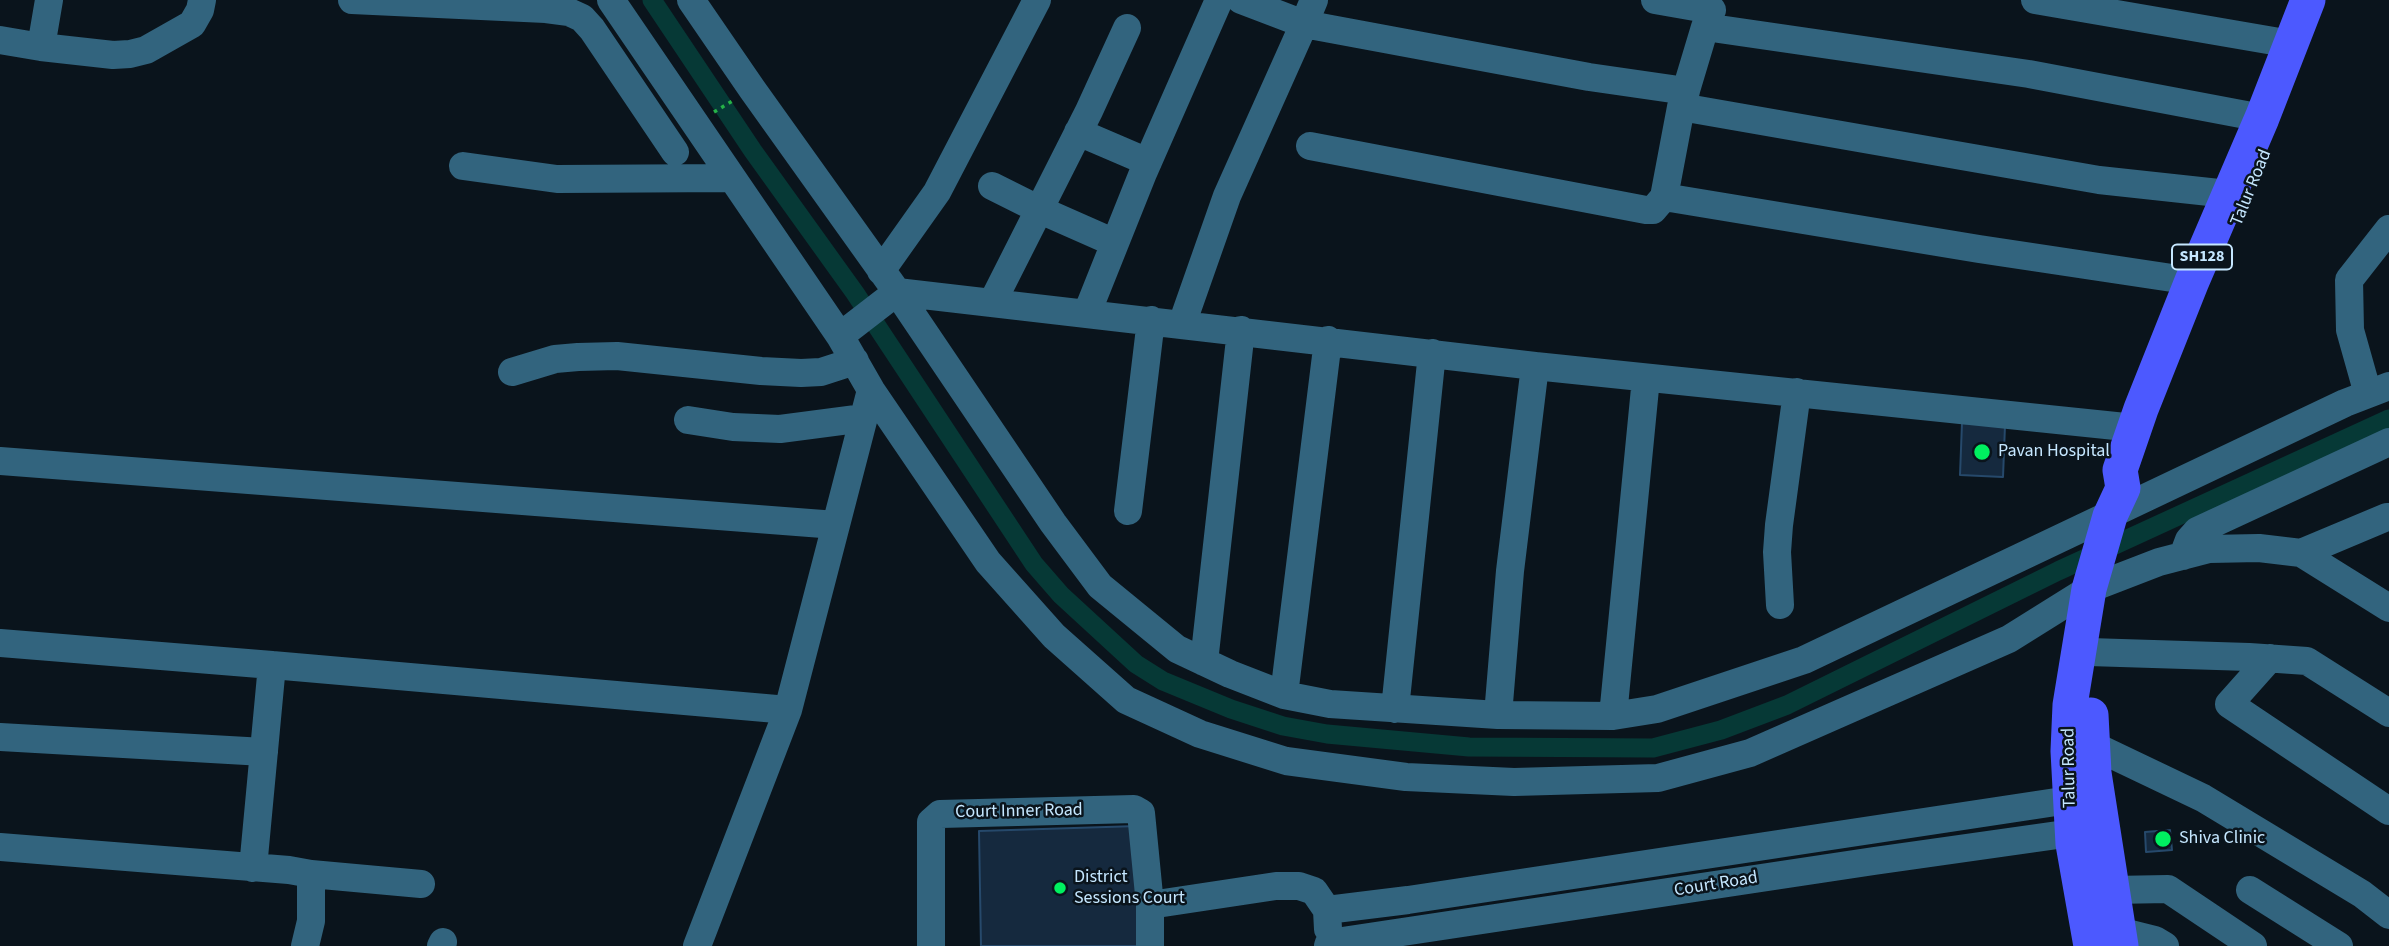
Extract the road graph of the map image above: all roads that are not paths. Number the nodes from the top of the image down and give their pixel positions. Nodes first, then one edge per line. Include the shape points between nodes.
1 (48, 0) edge
2 (202, 0) edge
3 (352, 0) edge
4 (611, 0) edge
5 (691, 0) edge
6 (1037, 0) edge
7 (1219, 0) edge
8 (1241, 0) edge
9 (1655, 0) edge
10 (2035, 0) edge
11 (2308, 0) edge
12 (2326, 0) edge
13 (1309, 12) edge
14 (1711, 13) edge
15 (1127, 28) dead end
16 (0, 40) edge
17 (2291, 44) junction
18 (41, 47) junction
19 (1684, 99) junction
20 (2262, 118) junction
21 (1078, 132) junction
22 (1310, 146) dead end
23 (675, 152) dead end
24 (1148, 162) junction
25 (463, 166) dead end
26 (731, 177) junction
27 (992, 186) dead end
28 (2228, 194) junction
29 (1664, 197) junction
30 (1038, 209) junction
31 (2389, 229) edge
32 (1115, 243) junction
33 (2192, 281) junction
34 (887, 288) junction
35 (992, 303) junction
36 (1087, 313) junction
37 (1151, 320) junction
38 (1182, 324) junction
39 (1241, 330) junction
40 (846, 331) junction
41 (1328, 341) junction
42 (1432, 353) junction
43 (855, 361) junction
44 (1535, 366) junction
45 (512, 372) dead end
46 (1646, 378) junction
47 (871, 390) junction
48 (2378, 390) edge
49 (1797, 392) junction
50 (864, 418) junction
51 (688, 420) dead end
52 (2135, 428) junction
53 (2389, 442) edge
54 (0, 461) edge
55 (2117, 502) junction
56 (1128, 511) dead end
57 (2388, 517) edge
58 (836, 525) junction
59 (2301, 553) junction
60 (2183, 556) junction
61 (2089, 589) junction
62 (1780, 605) dead end
63 (2389, 608) edge
64 (0, 643) edge
65 (2089, 652) junction
66 (2270, 658) junction
67 (1204, 662) junction
68 (272, 665) junction
69 (1284, 695) junction
70 (1395, 709) junction
71 (788, 710) junction
72 (2389, 713) edge
73 (1498, 715) junction
74 (1613, 716) junction
75 (0, 737) edge
76 (2092, 745) junction
77 (264, 752) junction
78 (2389, 811) edge
79 (2085, 815) junction
80 (0, 847) edge
81 (253, 868) junction
82 (312, 874) junction
83 (421, 884) dead end
84 (2112, 890) junction
85 (2250, 890) dead end
86 (1150, 905) junction
87 (1327, 911) junction
88 (2389, 915) edge
89 (2111, 941) edge
90 (1329, 945) edge
91 (305, 946) edge
92 (698, 946) edge
93 (931, 946) edge
94 (1150, 946) edge
95 (2165, 946) edge
96 (2253, 946) edge
97 (2339, 946) edge

1 - 18 street
2 - 18 street via 192,24 146,50 113,55
3 - 23 street via 569,12 582,18
4 - 26 street
5 - 34 street
6 - 34 street
7 - 24 street
8 - 13 street
9 - 14 street
10 - 17 street
11 - 17 main road, Talur Road / SH128
12 - 55 main road, Talur Road / SH128 via 2153,436
13 - 19 street
13 - 38 street via 1227,196
14 - 19 street
14 - 20 street
15 - 21 street
16 - 18 street
17 - 20 main road, Talur Road / SH128
19 - 28 street via 2099,180
19 - 29 street
20 - 28 main road, Talur Road / SH128
21 - 24 street
21 - 30 street
22 - 29 street via 1646,210 1653,210
24 - 32 street
25 - 26 street via 557,179
26 - 40 street
27 - 30 street
28 - 33 main road, Talur Road / SH128
29 - 33 street
30 - 32 street
30 - 35 street
31 - 48 street via 2349,280 2350,330
32 - 36 street
33 - 52 main road, Talur Road / SH128
34 - 35 street
34 - 40 street
34 - 67 street via 1100,586 1177,649
35 - 36 street
36 - 37 street
37 - 38 street
37 - 56 street
38 - 39 street
39 - 41 street
39 - 67 street
40 - 43 street
41 - 42 street
41 - 69 street
42 - 44 street
42 - 70 street
43 - 45 street via 801,373 617,356 578,357
43 - 47 street
44 - 46 street
44 - 73 street
46 - 49 street
46 - 74 street
47 - 50 street
47 - 61 street via 988,562 1054,636 1126,700 1200,734 1286,761 1406,777 1514,782 1658,778 1762,748 2009,639
48 - 55 street
49 - 52 street
49 - 62 street via 1779,525
50 - 51 street via 780,429
50 - 58 street
52 - 55 main road, Talur Road / SH128 via 2120,470
53 - 60 street via 2197,531
54 - 58 street
55 - 61 main road, Talur Road / SH128
55 - 74 street via 1804,660 1666,706
57 - 59 street
58 - 71 street
59 - 60 street via 2259,548
59 - 63 street
60 - 61 street
61 - 65 main road, Talur Road / SH128
61 - 79 main road, Talur Road / SH128 via 2070,705
64 - 68 street
65 - 66 street
65 - 76 main road, Talur Road / SH128
66 - 72 street via 2306,661
66 - 78 street via 2229,704
67 - 69 street
68 - 71 street
68 - 77 street
69 - 70 street
70 - 73 street
71 - 92 street
73 - 74 street
75 - 77 street
76 - 79 main road, Talur Road / SH128
76 - 88 street via 2203,798
77 - 81 street
79 - 84 main road, Talur Road / SH128
79 - 87 street, Court Road
79 - 89 main road, Talur Road / SH128
79 - 90 street, Court Road via 1874,861
80 - 81 street
81 - 82 street
82 - 83 street
82 - 91 street via 312,921
84 - 89 main road, Talur Road / SH128
84 - 96 street via 2168,889
85 - 97 street
86 - 87 street via 1299,886 1314,891
86 - 93 street, Court Inner Road via 1141,814 1134,809 940,814 931,822
86 - 94 street
87 - 90 street, Court Road
89 - 95 street via 2155,940

